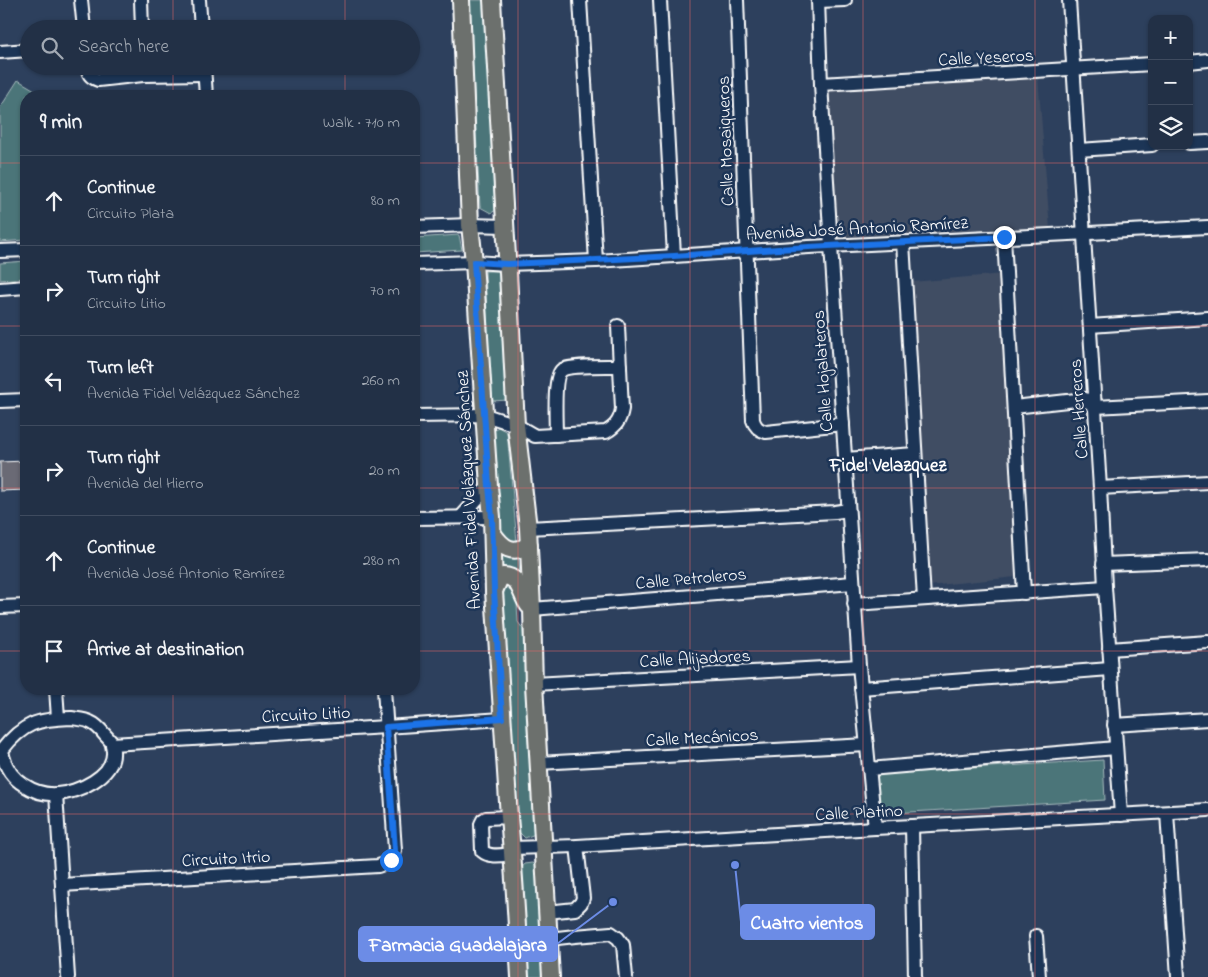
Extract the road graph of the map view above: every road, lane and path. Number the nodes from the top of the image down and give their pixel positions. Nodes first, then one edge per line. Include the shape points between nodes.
1 (81, 0) edge
2 (141, 0) edge
3 (199, 0) edge
4 (461, 0) edge
5 (492, 0) edge
6 (580, 0) edge
7 (660, 0) edge
8 (737, 0) edge
9 (845, 0) edge
10 (1069, 0) edge
11 (818, 1) edge
12 (83, 20) edge
13 (142, 20) edge
14 (200, 20) edge
15 (20, 51) edge
16 (0, 52) edge
17 (1208, 60) edge
18 (1193, 62) edge
19 (1148, 64) edge
20 (1074, 69) junction
21 (90, 75) edge
22 (123, 75) edge
23 (204, 75) edge
24 (821, 84) junction
25 (206, 90) edge
26 (1208, 142) edge
27 (1193, 143) edge
28 (1148, 145) edge
29 (1079, 150) junction
30 (470, 225) junction
31 (505, 226) junction
32 (420, 227) edge
33 (1208, 227) edge
34 (1084, 234) junction
35 (1004, 237) junction
36 (903, 242) junction
37 (831, 246) junction
38 (20, 250) edge
39 (0, 251) edge
40 (747, 251) junction
41 (674, 256) junction
42 (596, 260) junction
43 (474, 262) junction
44 (420, 264) edge
45 (507, 264) junction
46 (20, 288) edge
47 (0, 289) edge
48 (1208, 318) edge
49 (618, 326) dead end
50 (1090, 326) junction
51 (620, 366) junction
52 (20, 400) edge
53 (0, 402) edge
54 (1208, 402) edge
55 (1014, 407) junction
56 (1095, 408) junction
57 (485, 415) junction
58 (420, 416) edge
59 (843, 424) junction
60 (516, 425) junction
61 (556, 435) junction
62 (915, 454) junction
63 (845, 459) junction
64 (1208, 482) edge
65 (489, 486) junction
66 (1100, 488) junction
67 (848, 510) junction
68 (461, 517) junction
69 (492, 517) junction
70 (420, 518) edge
71 (528, 528) junction
72 (493, 534) junction
73 (529, 545) junction
74 (1208, 560) edge
75 (1103, 564) junction
76 (853, 582) junction
77 (1105, 587) junction
78 (494, 591) junction
79 (1024, 593) junction
80 (924, 599) junction
81 (854, 604) junction
82 (20, 606) edge
83 (0, 607) edge
84 (532, 609) junction
85 (1208, 642) edge
86 (1109, 649) junction
87 (858, 666) junction
88 (1110, 669) junction
89 (534, 684) junction
90 (861, 688) junction
91 (56, 695) edge
92 (384, 695) edge
93 (58, 718) junction
94 (502, 718) junction
95 (1208, 719) edge
96 (1114, 725) junction
97 (386, 727) junction
98 (112, 744) junction
99 (867, 746) junction
100 (1116, 748) junction
101 (1, 750) edge
102 (538, 763) junction
103 (869, 769) junction
104 (56, 794) junction
105 (1208, 810) edge
106 (1167, 813) junction
107 (1121, 815) junction
108 (509, 817) junction
109 (912, 826) junction
110 (875, 828) junction
111 (577, 846) junction
112 (543, 847) junction
113 (512, 851) junction
114 (62, 885) junction
115 (547, 912) junction
116 (1036, 936) dead end
117 (549, 939) junction
118 (68, 977) edge
119 (520, 977) edge
120 (551, 977) edge
121 (626, 977) edge
122 (916, 977) edge
123 (1039, 977) edge
124 (1178, 977) edge

1 - 12 street
2 - 13 street
3 - 14 street
4 - 30 main road, Avenida Fidel Velázquez Sánchez
5 - 31 main road
6 - 42 street
7 - 41 street
8 - 40 street, Calle Mosaiqueros
9 - 11 street
10 - 20 street, Calle Herreros
11 - 24 street, Calle Hojalateros
15 - 16 street
17 - 18 street
19 - 20 street, Calle Yeseros
20 - 24 street, Calle Yeseros
20 - 29 street, Calle Herreros
21 - 22 street via 98,80
23 - 25 street
24 - 37 street, Calle Hojalateros
26 - 27 street
28 - 29 street
29 - 34 street, Calle Herreros
30 - 31 street
30 - 32 street
30 - 43 main road, Avenida Fidel Velázquez Sánchez
31 - 45 main road
33 - 34 street, Avenida José Antonio Ramírez
34 - 35 street, Avenida José Antonio Ramírez
34 - 50 street, Calle Herreros
35 - 36 street, Avenida José Antonio Ramírez
35 - 55 street
36 - 37 street, Avenida José Antonio Ramírez
36 - 62 street
37 - 40 street, Avenida José Antonio Ramírez
37 - 59 street, Calle Hojalateros
38 - 39 street
40 - 41 street, Avenida José Antonio Ramírez
40 - 59 street, Calle Mosaiqueros via 754,425 766,432
41 - 42 street, Avenida José Antonio Ramírez
42 - 45 street, Avenida José Antonio Ramírez
43 - 44 street, Avenida José Antonio Ramírez
43 - 45 street, Avenida José Antonio Ramírez
43 - 57 main road, Avenida Fidel Velázquez Sánchez
45 - 60 main road
46 - 47 street
48 - 50 street
49 - 51 street
50 - 56 street, Calle Herreros
51 - 61 street via 622,409 614,427 606,432
51 - 61 street via 563,368 560,371 556,390
52 - 53 street
54 - 56 street
55 - 56 street via 1085,399
55 - 79 street
56 - 66 street, Calle Herreros
57 - 58 street
57 - 60 street
57 - 65 main road, Avenida Fidel Velázquez Sánchez
59 - 63 street, Calle Hojalateros
60 - 61 street via 535,436
60 - 71 main road
62 - 63 street
62 - 80 street
63 - 67 street, Calle Hojalateros
64 - 66 street
65 - 68 street
65 - 69 main road, Avenida Fidel Velázquez Sánchez
66 - 75 street, Calle Herreros
67 - 71 street
67 - 76 street, Calle Hojalateros
68 - 69 street
68 - 70 street
69 - 72 main road, Avenida Fidel Velázquez Sánchez
71 - 73 main road
72 - 73 main road via 509,549 520,550
72 - 78 main road, Avenida Fidel Velázquez Sánchez
73 - 84 main road
74 - 75 street
75 - 77 street, Calle Herreros
76 - 81 street, Calle Hojalateros
76 - 84 street, Calle Petroleros
77 - 79 street
77 - 86 street, Calle Herreros
78 - 84 main road via 499,580 508,576 518,582
78 - 94 main road, Avenida Fidel Velázquez Sánchez
79 - 80 street
80 - 81 street
81 - 87 street, Calle Hojalateros
82 - 83 street
84 - 89 main road
85 - 86 street
86 - 88 street, Calle Herreros
87 - 89 street, Calle Alijadores
87 - 90 street, Calle Hojalateros
88 - 90 street
88 - 96 street, Calle Herreros
89 - 102 main road
90 - 99 street, Calle Hojalateros
91 - 93 street
92 - 97 street
93 - 98 street via 90,722
93 - 101 street via 47,719 18,732
94 - 97 street, Circuito Litio
94 - 108 main road, Avenida Fidel Velázquez Sánchez
95 - 96 street
96 - 100 street, Calle Herreros
97 - 98 street, Circuito Litio
97 - 114 street, Circuito Itrio via 395,850 391,860 378,866
98 - 104 street via 112,761 101,777 89,785
99 - 102 street, Calle Mecánicos
99 - 103 street, Calle Hojalateros
100 - 103 street
100 - 107 street, Calle Herreros
101 - 104 street via 8,770 17,780 31,789
102 - 112 main road
103 - 110 street, Calle Hojalateros
104 - 114 street
105 - 106 street, Calle Platino
106 - 107 street, Calle Platino
106 - 124 street
107 - 109 street, Calle Platino
108 - 113 main road, Avenida Fidel Velázquez Sánchez
108 - 113 street, Calle Platino via 483,820 482,852 489,856
109 - 110 street, Calle Platino
109 - 122 street
110 - 111 street, Calle Platino
111 - 112 street, Calle Platino
111 - 115 street via 581,903 575,909
112 - 113 street, Calle Platino
112 - 115 main road
113 - 119 main road, Avenida Fidel Velázquez Sánchez
114 - 118 street
115 - 117 main road
116 - 123 street
117 - 120 main road
117 - 121 street via 611,933 623,945

